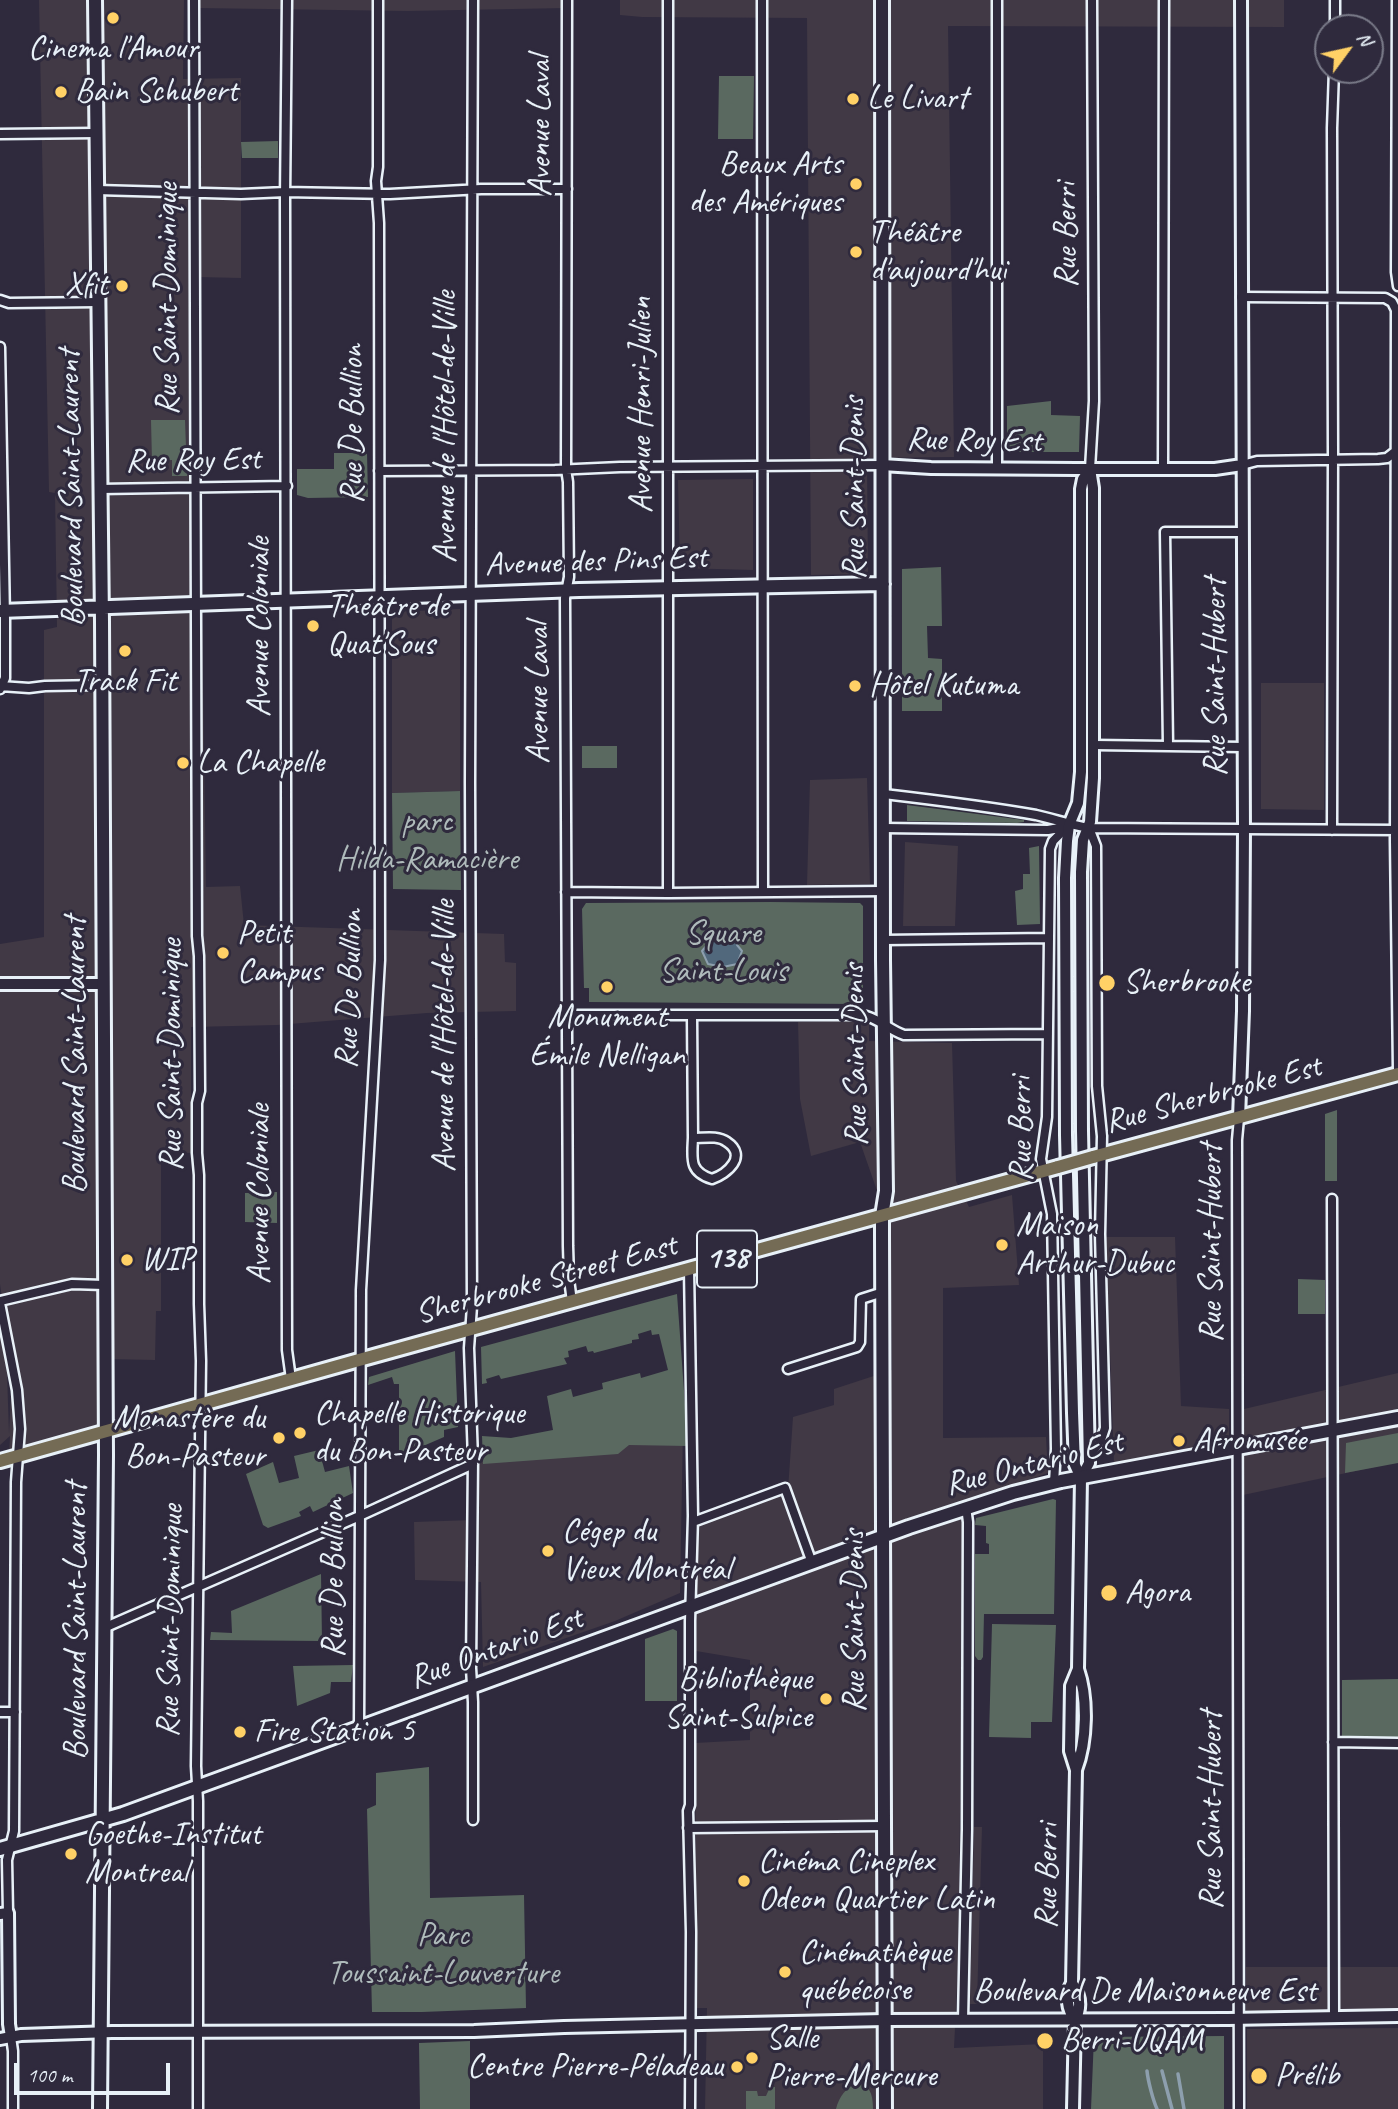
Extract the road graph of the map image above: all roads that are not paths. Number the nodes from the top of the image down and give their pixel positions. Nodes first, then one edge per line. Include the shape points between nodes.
1 (95, 0) edge
2 (194, 0) edge
3 (287, 0) edge
4 (378, 0) edge
5 (473, 0) edge
6 (567, 0) edge
7 (668, 0) edge
8 (762, 0) edge
9 (882, 0) edge
10 (997, 0) edge
11 (1092, 0) edge
12 (1164, 0) edge
13 (1241, 0) edge
14 (1396, 0) edge
15 (1334, 84) edge
16 (96, 133) junction
17 (0, 134) edge
18 (567, 189) junction
19 (97, 190) junction
20 (473, 190) junction
21 (193, 192) junction
22 (285, 192) junction
23 (376, 192) junction
24 (1398, 286) edge
25 (1241, 297) junction
26 (1332, 298) junction
27 (0, 300) edge
28 (98, 302) junction
29 (0, 347) edge
30 (1396, 452) edge
31 (1334, 460) junction
32 (882, 465) junction
33 (1242, 465) junction
34 (763, 466) junction
35 (667, 467) junction
36 (997, 468) junction
37 (566, 469) junction
38 (1090, 469) junction
39 (1163, 469) junction
40 (379, 471) junction
41 (472, 471) junction
42 (286, 486) junction
43 (194, 488) junction
44 (100, 489) junction
45 (1397, 490) edge
46 (1241, 532) junction
47 (883, 584) junction
48 (763, 586) junction
49 (667, 587) junction
50 (566, 590) junction
51 (472, 595) junction
52 (378, 596) junction
53 (286, 601) junction
54 (195, 604) junction
55 (102, 607) junction
56 (2, 610) edge
57 (102, 685) junction
58 (0, 687) edge
59 (1094, 745) junction
60 (1168, 745) junction
61 (1243, 747) junction
62 (884, 794) junction
63 (1069, 825) junction
64 (883, 828) junction
65 (1089, 828) junction
66 (1244, 830) junction
67 (1332, 830) junction
68 (1396, 830) edge
69 (883, 891) junction
70 (566, 892) junction
71 (763, 892) junction
72 (668, 893) junction
73 (1049, 939) junction
74 (883, 940) junction
75 (0, 984) edge
76 (104, 984) junction
77 (568, 1015) junction
78 (692, 1016) junction
79 (884, 1025) junction
80 (1048, 1034) junction
81 (1398, 1072) edge
82 (1239, 1118) junction
83 (693, 1138) junction
84 (1097, 1156) junction
85 (1042, 1171) junction
86 (1332, 1199) dead end
87 (882, 1216) junction
88 (689, 1269) junction
89 (104, 1285) junction
90 (883, 1292) junction
91 (0, 1302) edge
92 (572, 1302) junction
93 (470, 1329) junction
94 (359, 1360) junction
95 (788, 1369) dead end
96 (292, 1379) junction
97 (200, 1405) junction
98 (1398, 1418) edge
99 (105, 1431) junction
100 (1332, 1431) junction
101 (1237, 1448) junction
102 (18, 1456) junction
103 (1089, 1457) junction
104 (0, 1461) edge
105 (473, 1464) junction
106 (1081, 1478) junction
107 (1054, 1483) junction
108 (966, 1507) junction
109 (361, 1516) junction
110 (693, 1522) junction
111 (883, 1537) junction
112 (812, 1563) junction
113 (198, 1587) junction
114 (690, 1608) junction
115 (106, 1627) junction
116 (472, 1687) junction
117 (0, 1712) edge
118 (15, 1712) junction
119 (359, 1728) junction
120 (1333, 1742) junction
121 (1398, 1743) edge
122 (197, 1788) junction
123 (473, 1820) dead end
124 (103, 1821) junction
125 (884, 1826) junction
126 (688, 1828) junction
127 (5, 1848) edge
128 (4, 1913) edge
129 (1398, 2016) edge
130 (1334, 2017) junction
131 (1239, 2019) junction
132 (884, 2020) junction
133 (963, 2020) junction
134 (1075, 2020) junction
135 (689, 2025) junction
136 (198, 2031) junction
137 (101, 2033) junction
138 (5, 2038) edge
139 (13, 2109) edge
140 (100, 2109) edge
141 (198, 2109) edge
142 (690, 2109) edge
143 (885, 2109) edge
144 (1073, 2109) edge
145 (1240, 2109) edge

1 - 16 main road, Boulevard Saint-Laurent
2 - 21 street, Rue Saint-Dominique
3 - 22 street, Avenue Coloniale
4 - 23 street, Rue De Bullion
5 - 20 street, Avenue de l'Hôtel-de-Ville
6 - 18 street, Avenue Laval
7 - 35 street, Avenue Henri-Julien
8 - 34 street
9 - 32 main road, Rue Saint-Denis
10 - 36 street
11 - 38 street, Rue Berri via 1094,401
12 - 39 street
13 - 25 street, Rue Saint-Hubert
14 - 24 street
15 - 26 street
16 - 17 street
16 - 19 main road, Boulevard Saint-Laurent
18 - 20 street
18 - 37 street, Avenue Laval
19 - 21 street
19 - 28 main road, Boulevard Saint-Laurent
20 - 23 street
20 - 41 street, Avenue de l'Hôtel-de-Ville
21 - 22 street
21 - 43 street, Rue Saint-Dominique
22 - 23 street
22 - 42 street, Avenue Coloniale
23 - 40 street, Rue De Bullion
25 - 26 street
25 - 33 street, Rue Saint-Hubert
26 - 30 street via 1385,298 1396,310
26 - 31 street
27 - 28 street
28 - 44 main road, Boulevard Saint-Laurent
29 - 56 street
30 - 31 street, Rue Roy Est via 1382,459
30 - 45 street
31 - 33 street, Rue Roy Est
31 - 67 street
32 - 34 street, Rue Roy Est
32 - 36 street, Rue Roy Est
32 - 47 main road, Rue Saint-Denis
33 - 39 street, Rue Roy Est
33 - 46 street, Rue Saint-Hubert
34 - 35 street, Rue Roy Est
34 - 48 street
35 - 37 street, Rue Roy Est
35 - 49 street, Avenue Henri-Julien
36 - 38 street, Rue Roy Est
37 - 41 street, Rue Roy Est
37 - 50 street, Avenue Laval
38 - 39 street, Rue Roy Est
38 - 59 street, Rue Berri
38 - 63 street, Rue Berri via 1081,489 1081,772 1078,803
40 - 41 street, Rue Roy Est
40 - 52 street, Rue De Bullion
41 - 51 street, Avenue de l'Hôtel-de-Ville
42 - 43 street, Rue Roy Est
42 - 53 street, Avenue Coloniale
43 - 44 street, Rue Roy Est
43 - 54 street, Rue Saint-Dominique
44 - 55 main road, Boulevard Saint-Laurent
45 - 68 street
46 - 60 street via 1165,532
46 - 61 street, Rue Saint-Hubert
47 - 48 main road, Avenue des Pins Est
47 - 62 main road, Rue Saint-Denis
48 - 49 main road, Avenue des Pins Est
48 - 71 street
49 - 50 main road, Avenue des Pins Est
49 - 72 street, Avenue Henri-Julien
50 - 51 main road, Avenue des Pins Est
50 - 70 street, Avenue Laval
51 - 52 main road, Avenue des Pins Est
51 - 93 street, Avenue de l'Hôtel-de-Ville
52 - 53 main road, Avenue des Pins Est
52 - 94 street, Rue De Bullion via 380,960
53 - 54 main road, Avenue des Pins Est
53 - 96 street, Avenue Coloniale via 287,1350
54 - 55 main road, Avenue des Pins Est
54 - 97 street, Rue Saint-Dominique
55 - 56 main road, Avenue des Pins Est
55 - 57 main road, Boulevard Saint-Laurent
56 - 58 street via 5,678
57 - 58 street
57 - 76 main road, Boulevard Saint-Laurent
59 - 60 street
59 - 65 street, Rue Berri
60 - 61 street
61 - 66 street, Rue Saint-Hubert
62 - 63 street via 982,806
62 - 64 main road, Rue Saint-Denis
63 - 64 street via 1059,830
63 - 65 street
63 - 73 street, Rue Berri via 1050,849
63 - 106 street, Rue Berri via 1066,1135 1074,1462
64 - 69 main road, Rue Saint-Denis
65 - 66 street
65 - 84 street, Rue Berri via 1096,846
65 - 103 street, Rue Berri via 1081,863 1081,977
66 - 67 street
66 - 82 street, Rue Saint-Hubert
67 - 68 street
68 - 81 street
69 - 71 street
69 - 74 main road, Rue Saint-Denis
70 - 72 street
70 - 77 street, Avenue Laval
71 - 72 street
73 - 74 street
73 - 80 street, Rue Berri
74 - 79 main road, Rue Saint-Denis
75 - 76 street
76 - 89 main road, Boulevard Saint-Laurent
77 - 78 street
77 - 92 street, Avenue Laval
78 - 79 street via 862,1015
78 - 83 street
79 - 80 street via 904,1035
79 - 87 main road, Rue Saint-Denis via 886,1191
80 - 85 street, Rue Berri
81 - 82 main road, Rue Sherbrooke Est / 138
82 - 84 main road, Rue Sherbrooke Est / 138
82 - 101 street, Rue Saint-Hubert
83 - 83 street via 692,1157 701,1176 712,1179 728,1171 734,1151 727,1142
84 - 85 main road, Rue Sherbrooke Est / 138, bridge
84 - 103 street, Rue Berri via 1105,1428
85 - 87 main road, Sherbrooke Street East / 138
85 - 107 street, Rue Berri via 1052,1214
86 - 100 street
87 - 88 main road, Sherbrooke Street East / 138
87 - 90 main road, Rue Saint-Denis
88 - 92 main road, Sherbrooke Street East / 138
88 - 110 street
89 - 91 street via 72,1284
89 - 99 main road, Boulevard Saint-Laurent
90 - 95 street via 861,1300 857,1347
90 - 111 main road, Rue Saint-Denis
91 - 102 street via 18,1390
92 - 93 main road, Sherbrooke Street East / 138
93 - 94 main road, Sherbrooke Street East / 138
93 - 105 street, Avenue de l'Hôtel-de-Ville
94 - 96 main road, Sherbrooke Street East / 138
94 - 109 street, Rue De Bullion
96 - 97 main road, Sherbrooke Street East / 138
97 - 99 main road, Sherbrooke Street East / 138
97 - 113 street, Rue Saint-Dominique
98 - 100 main road, Rue Ontario Est
99 - 102 main road, 138
99 - 115 main road, Boulevard Saint-Laurent
100 - 101 main road, Rue Ontario Est
100 - 120 street
101 - 106 main road, Rue Ontario Est
101 - 131 street, Rue Saint-Hubert
102 - 104 main road, 138
102 - 118 street
103 - 106 street, Rue Berri
105 - 109 street
105 - 116 street, Avenue de l'Hôtel-de-Ville
106 - 107 main road, Rue Ontario Est
106 - 134 street, Rue Berri via 1078,1669 1084,1687 1084,1721 1083,1752 1076,1770 1072,1983 1068,1991 1068,2006
107 - 108 main road, Rue Ontario Est
108 - 111 main road, Rue Ontario Est
108 - 133 street
109 - 113 street
109 - 119 street, Rue De Bullion
110 - 112 street via 785,1488
110 - 114 street
111 - 112 main road, Rue Ontario Est
111 - 125 main road, Rue Saint-Denis
112 - 114 main road, Rue Ontario Est
113 - 115 street
113 - 122 street, Rue Saint-Dominique
114 - 116 main road, Rue Ontario Est
114 - 126 street
115 - 124 main road, Boulevard Saint-Laurent
116 - 119 main road, Rue Ontario Est
116 - 123 street, Avenue de l'Hôtel-de-Ville
117 - 118 street
118 - 127 street via 14,1831
119 - 122 main road, Rue Ontario Est
120 - 121 street
120 - 130 street
122 - 124 main road, Rue Ontario Est
122 - 136 street, Rue Saint-Dominique
124 - 127 main road, Rue Ontario Est
124 - 137 main road, Boulevard Saint-Laurent
125 - 126 street
125 - 132 main road, Rue Saint-Denis
126 - 135 street
127 - 128 street
128 - 138 street
129 - 130 street, Boulevard De Maisonneuve Est
130 - 131 street, Boulevard De Maisonneuve Est
131 - 134 street, Boulevard De Maisonneuve Est
131 - 145 street, Rue Saint-Hubert
132 - 133 street, Boulevard De Maisonneuve Est
132 - 135 street, Boulevard De Maisonneuve Est
132 - 143 main road, Rue Saint-Denis
133 - 134 street, Boulevard De Maisonneuve Est
134 - 144 street, Rue Berri
135 - 136 street, Boulevard De Maisonneuve Est
135 - 142 street
136 - 137 street, Boulevard De Maisonneuve Est
136 - 141 street, Rue Saint-Dominique
137 - 138 street, Boulevard De Maisonneuve Est
137 - 140 main road, Boulevard Saint-Laurent
138 - 139 street via 13,2051

